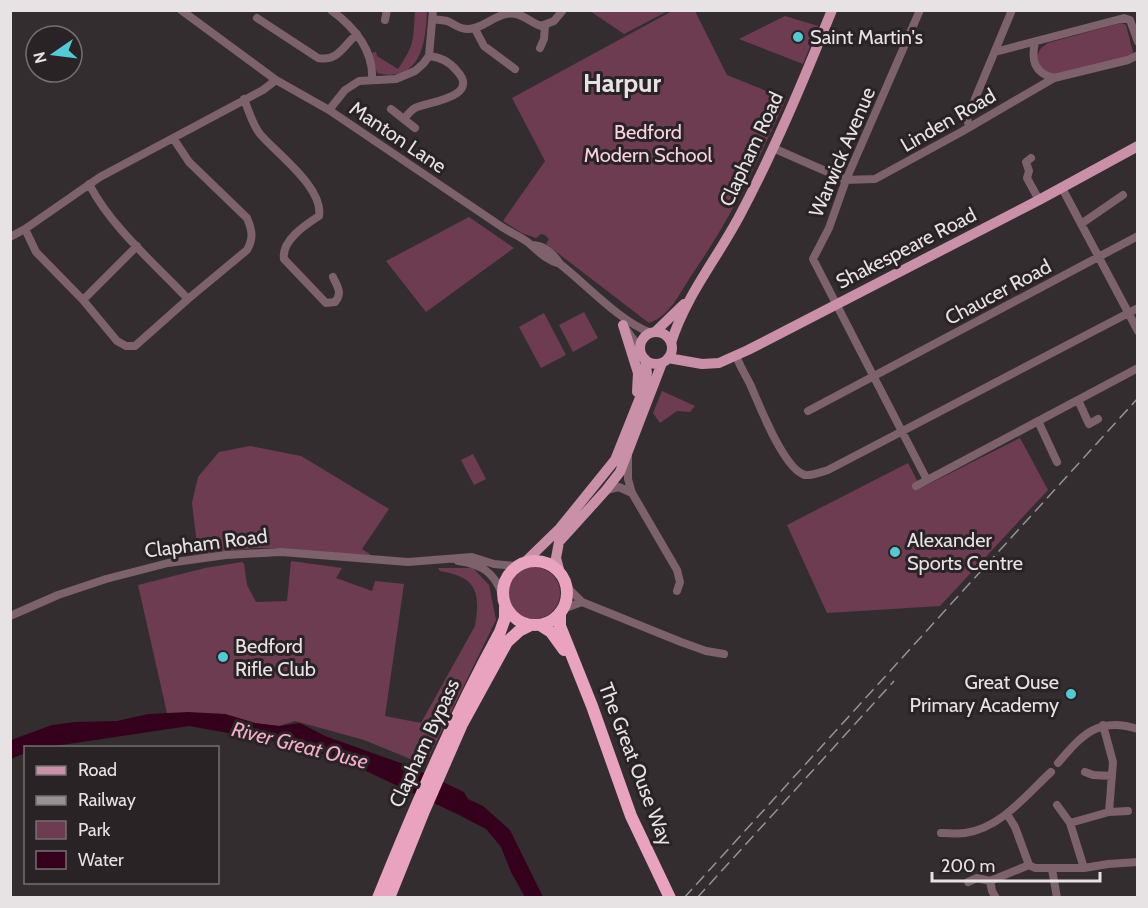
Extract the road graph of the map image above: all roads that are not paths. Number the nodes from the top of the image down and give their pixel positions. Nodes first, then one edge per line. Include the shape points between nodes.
1 (181, 10) edge
2 (332, 10) edge
3 (387, 10) edge
4 (563, 10) edge
5 (832, 10) edge
6 (920, 10) edge
7 (1012, 10) edge
8 (433, 15) edge
9 (257, 18) dead end
10 (385, 20) dead end
11 (544, 26) junction
12 (475, 29) junction
13 (1136, 32) edge
14 (357, 34) junction
15 (1035, 42) junction
16 (1137, 42) edge
17 (540, 49) dead end
18 (995, 52) junction
19 (429, 56) junction
20 (1137, 56) edge
21 (509, 67) dead end
22 (1054, 78) junction
23 (276, 80) junction
24 (372, 80) junction
25 (244, 99) junction
26 (391, 109) dead end
27 (329, 110) junction
28 (405, 118) junction
29 (969, 127) junction
30 (416, 128) dead end
31 (173, 138) junction
32 (1137, 146) edge
33 (773, 148) junction
34 (1031, 158) dead end
35 (846, 180) junction
36 (89, 184) junction
37 (1062, 188) junction
38 (1123, 195) dead end
39 (1039, 200) junction
40 (1081, 224) junction
41 (26, 230) junction
42 (1137, 236) edge
43 (10, 237) edge
44 (137, 246) junction
45 (1098, 257) junction
46 (333, 277) dead end
47 (188, 298) junction
48 (691, 298) junction
49 (82, 300) junction
50 (836, 305) junction
51 (1137, 308) edge
52 (614, 311) junction
53 (1128, 313) junction
54 (623, 325) junction
55 (1137, 331) edge
56 (653, 332) junction
57 (668, 353) junction
58 (643, 354) junction
59 (736, 355) junction
60 (1137, 368) edge
61 (873, 377) junction
62 (1078, 400) junction
63 (637, 404) junction
64 (808, 411) dead end
65 (1098, 419) dead end
66 (1038, 421) junction
67 (902, 430) junction
68 (628, 454) junction
69 (1057, 462) dead end
70 (614, 480) junction
71 (927, 480) junction
72 (915, 486) dead end
73 (631, 489) junction
74 (606, 490) junction
75 (583, 502) junction
76 (449, 560) junction
77 (520, 564) junction
78 (560, 573) junction
79 (567, 587) junction
80 (677, 591) dead end
81 (502, 594) junction
82 (582, 602) junction
83 (505, 607) junction
84 (562, 611) junction
85 (10, 616) edge
86 (536, 625) junction
87 (724, 654) dead end
88 (580, 678) junction
89 (459, 721) junction
90 (1102, 725) junction
91 (1137, 729) edge
92 (1058, 763) dead end
93 (1051, 772) dead end
94 (1085, 772) dead end
95 (1112, 776) junction
96 (1057, 805) dead end
97 (1128, 811) dead end
98 (1109, 812) junction
99 (1007, 814) junction
100 (1070, 823) junction
101 (941, 833) dead end
102 (1137, 862) edge
103 (1029, 865) junction
104 (1084, 868) junction
105 (1052, 869) junction
106 (990, 881) junction
107 (968, 882) dead end
108 (669, 896) edge
109 (378, 897) edge
110 (389, 897) edge
111 (996, 897) edge
112 (1057, 897) edge

1 - 23 street, Manton Lane
2 - 14 street
3 - 10 street
4 - 11 street
5 - 33 main road, Clapham Road
6 - 35 street, Warwick Avenue
7 - 18 street
8 - 12 street via 458,28
8 - 19 street
9 - 14 street via 323,59 335,56
11 - 12 street via 515,13
11 - 17 street
12 - 21 street via 484,46
13 - 15 street via 1130,20 1124,18
13 - 16 street
14 - 24 street via 367,50
15 - 18 street
15 - 22 street via 1032,60 1036,68
18 - 29 street via 967,118
19 - 24 street via 406,76
19 - 28 street via 457,70 462,87 454,95 416,108
20 - 22 street, Linden Road
22 - 29 street, Linden Road
23 - 25 street
23 - 27 street, Manton Lane
24 - 27 street via 359,81 345,90
25 - 31 street
25 - 46 street via 259,133 308,184 320,209 319,216 285,246 284,259 326,303 339,298
26 - 28 street
27 - 52 street, Manton Lane via 560,264
28 - 30 street
29 - 35 street, Linden Road via 884,175
31 - 36 street
31 - 47 street via 189,162 247,218 251,229 252,242 247,250
32 - 37 main road, Shakespeare Road
33 - 35 street, Linden Road
33 - 48 main road, Clapham Road
34 - 39 street via 1026,162 1027,178
35 - 50 street, Warwick Avenue via 813,259
36 - 41 street
36 - 44 street via 101,205
37 - 39 main road, Shakespeare Road
37 - 40 street
38 - 40 street
39 - 50 main road, Shakespeare Road
40 - 45 street
41 - 43 street
41 - 49 street via 36,252
42 - 45 street, Chaucer Road
44 - 47 street
44 - 49 street
45 - 53 street
45 - 61 street, Chaucer Road
47 - 49 street via 135,346 117,341
48 - 56 main road, Clapham Road
48 - 57 main road, Clapham Road
50 - 59 main road, Shakespeare Road
50 - 61 street, Warwick Avenue
51 - 53 street
52 - 54 street, Manton Lane
52 - 56 street, Manton Lane
53 - 55 street
53 - 67 street
54 - 58 street, Manton Lane
54 - 63 main road via 638,373
56 - 57 main road via 667,336
56 - 58 main road via 643,338
57 - 58 main road via 653,364
57 - 59 main road, Shakespeare Road via 702,364 719,363
57 - 68 main road, Clapham Road
58 - 63 main road via 647,377
59 - 67 street via 787,460 805,475 828,470
60 - 62 street
61 - 64 street, Chaucer Road
61 - 67 street, Warwick Avenue
62 - 65 street via 1089,424
62 - 66 street
63 - 75 main road via 615,460
66 - 69 street
66 - 71 street
67 - 71 street, Warwick Avenue
68 - 70 main road, Clapham Road
68 - 73 street
70 - 73 street via 625,480
70 - 74 main road, Clapham Road
70 - 75 main road
71 - 72 street
73 - 74 street
73 - 80 street via 677,570
74 - 78 main road, Clapham Road via 560,542 555,558
75 - 77 main road via 541,548
76 - 77 street, Clapham Road via 472,557 494,564
76 - 81 street, Clapham Road via 482,568 498,581
76 - 85 street, Clapham Road via 382,562 281,552 225,555 128,573
77 - 78 highway via 544,562
77 - 81 highway via 507,576
78 - 79 highway
79 - 82 street
79 - 84 highway
81 - 83 highway
82 - 84 street
82 - 87 street via 705,651
83 - 86 highway via 514,617
83 - 89 highway, Clapham Bypass via 500,632
84 - 86 highway via 548,623
84 - 88 highway, The Great Ouse Way via 560,626
86 - 88 highway, The Great Ouse Way via 551,632
86 - 89 highway, Clapham Bypass via 519,631 507,642
88 - 108 highway, The Great Ouse Way via 631,816
89 - 109 highway, Clapham Bypass via 414,808
89 - 110 highway, Clapham Bypass
90 - 91 street
90 - 92 street via 1083,735
90 - 95 street via 1113,762
93 - 99 street
94 - 95 street
95 - 98 street
96 - 100 street
97 - 98 street
98 - 100 street
99 - 101 street via 965,833
99 - 103 street
100 - 104 street
102 - 104 street
103 - 105 street
103 - 106 street
104 - 105 street
105 - 112 street
106 - 107 street via 977,878
106 - 111 street

